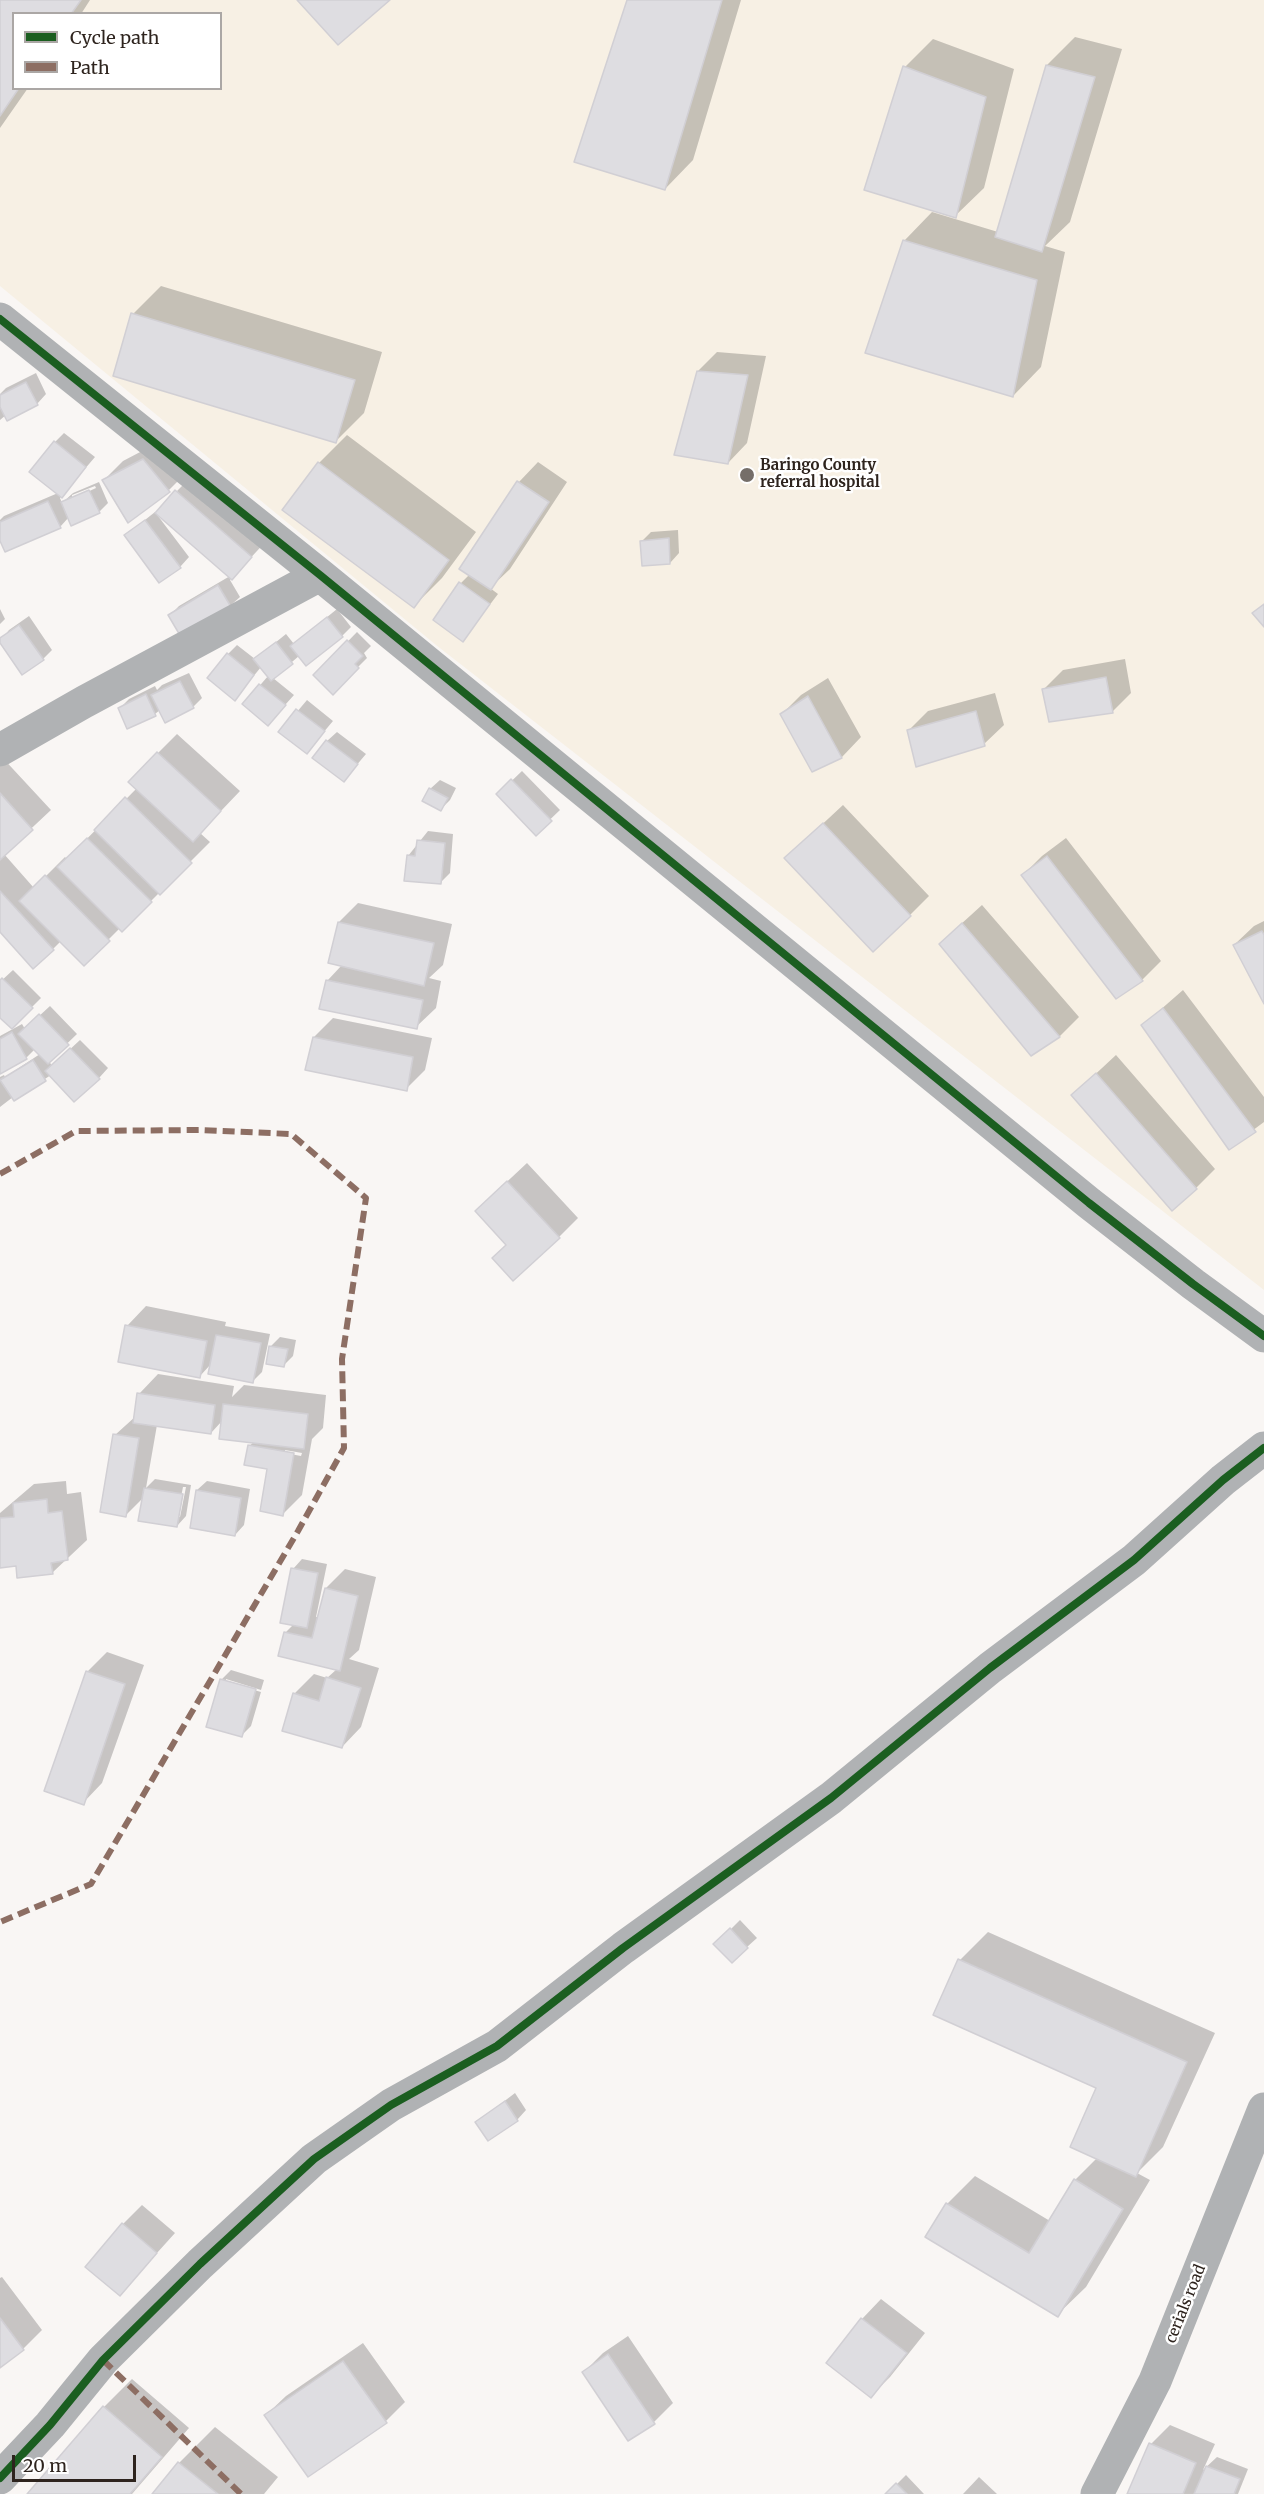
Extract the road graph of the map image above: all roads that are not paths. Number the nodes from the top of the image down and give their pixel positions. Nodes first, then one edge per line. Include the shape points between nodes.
1 (0, 319) edge
2 (321, 575) junction
3 (0, 750) edge
4 (1264, 1336) edge
5 (1264, 1448) edge
6 (1264, 2109) edge
7 (0, 2478) edge
8 (1097, 2494) edge

1 - 2 street
2 - 3 street
2 - 4 street via 1089,1203
5 - 7 street via 1134,1560 990,1668 831,1798 623,1948 497,2046 391,2105 314,2159 103,2360
6 - 8 street, cerials road via 1155,2381

